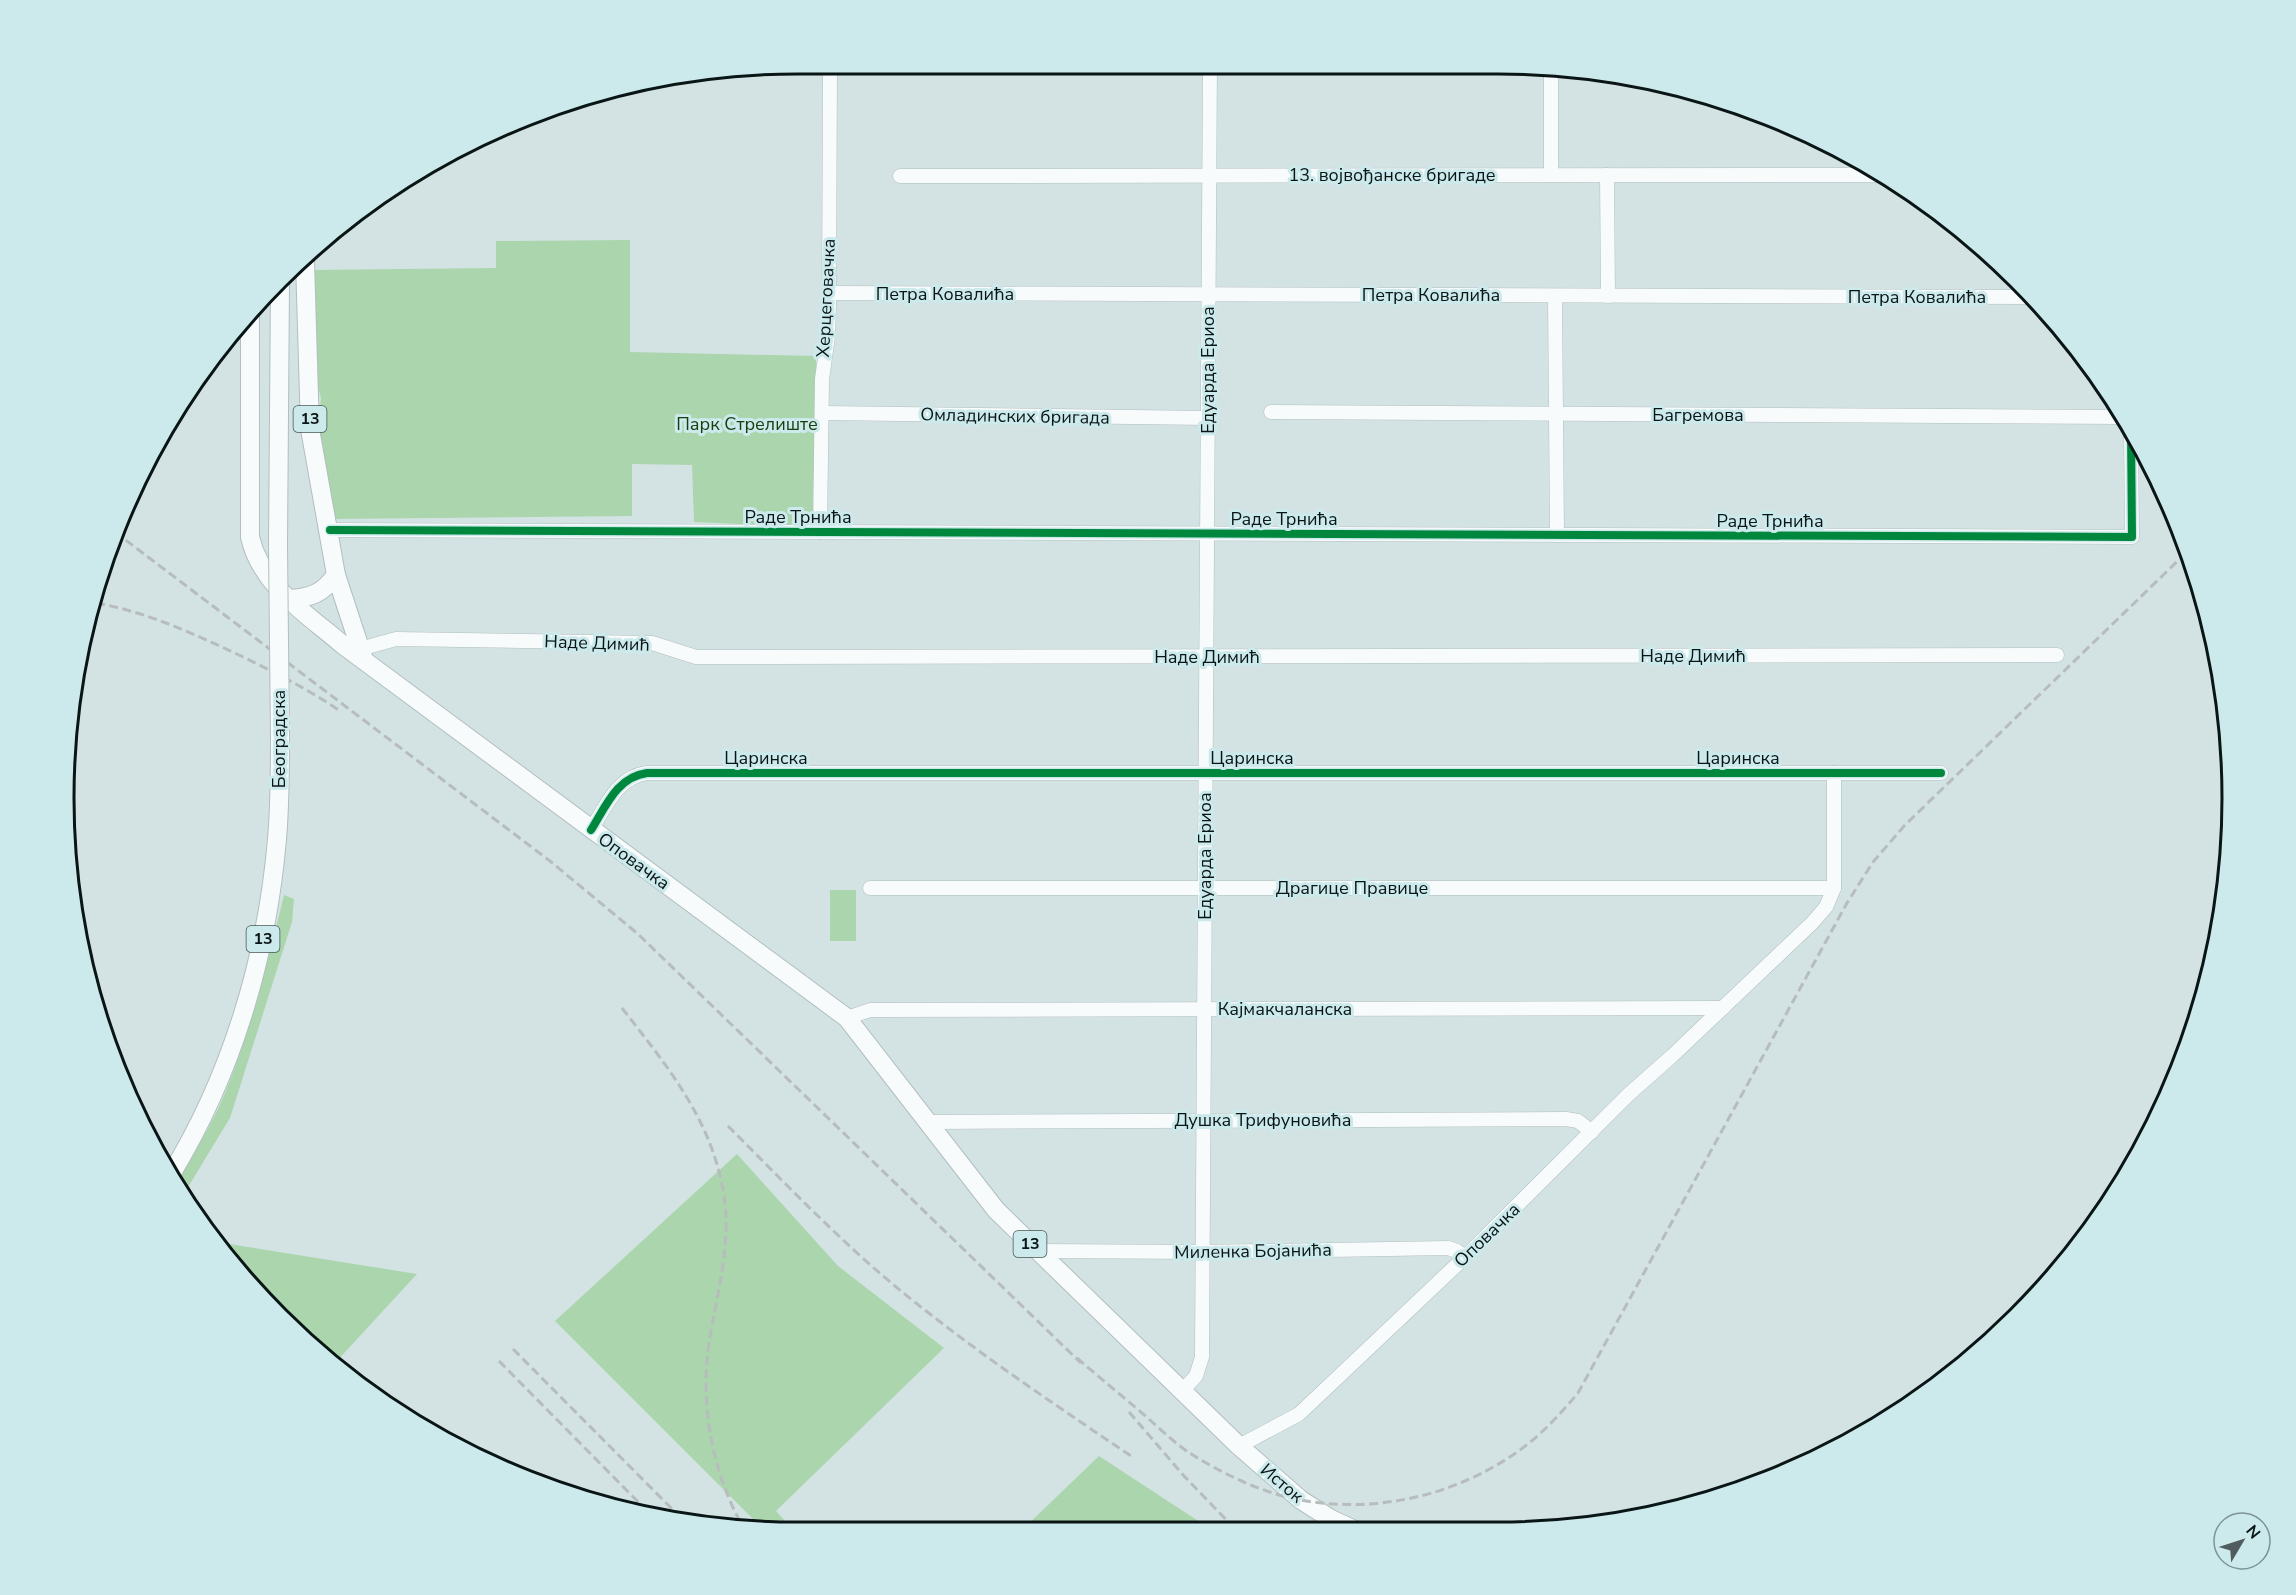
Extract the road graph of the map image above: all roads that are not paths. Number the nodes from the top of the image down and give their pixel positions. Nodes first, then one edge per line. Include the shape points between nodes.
1 (830, 74) edge
2 (1210, 74) edge
3 (1551, 76) edge
4 (1551, 175) junction
5 (1607, 175) junction
6 (1869, 175) edge
7 (900, 176) dead end
8 (1209, 176) junction
9 (305, 267) edge
10 (280, 292) edge
11 (829, 293) junction
12 (1209, 295) junction
13 (1555, 296) junction
14 (1608, 296) junction
15 (2021, 297) edge
16 (250, 324) edge
17 (1271, 412) dead end
18 (823, 413) junction
19 (1556, 414) junction
20 (2114, 417) edge
21 (1208, 418) junction
22 (2131, 446) edge
23 (330, 530) junction
24 (820, 532) junction
25 (1207, 534) junction
26 (1557, 535) junction
27 (336, 575) junction
28 (289, 599) junction
29 (362, 655) junction
30 (2057, 655) dead end
31 (1206, 657) junction
32 (1206, 773) junction
33 (1834, 773) junction
34 (1941, 773) dead end
35 (591, 830) junction
36 (870, 888) dead end
37 (1205, 888) junction
38 (1834, 888) junction
39 (1723, 1008) junction
40 (1204, 1010) junction
41 (847, 1018) junction
42 (1204, 1120) junction
43 (930, 1122) junction
44 (1592, 1132) junction
45 (175, 1167) edge
46 (1038, 1251) junction
47 (1202, 1252) junction
48 (1465, 1257) junction
49 (1182, 1391) junction
50 (1239, 1446) junction
51 (1337, 1522) edge

1 - 11 street, Херцеговачка
2 - 8 street, Едуарда Ериоа
3 - 4 street
4 - 5 street, 13. војвођанске бригаде
4 - 8 street, 13. војвођанске бригаде
5 - 6 street, 13. војвођанске бригаде
5 - 14 street
7 - 8 street, 13. војвођанске бригаде
8 - 12 street, Едуарда Ериоа
9 - 23 main road, 13 via 310,429
10 - 45 main road, Београдска / 13, bridge via 280,738 274,867 266,924 236,1036 214,1092
11 - 12 street, Петра Ковалића
11 - 18 street, Херцеговачка
12 - 13 street, Петра Ковалића
12 - 21 street, Едуарда Ериоа
13 - 14 street, Петра Ковалића
13 - 19 street
14 - 15 street, Петра Ковалића
16 - 28 main road, 13 via 250,537 257,562
17 - 19 street, Багремова
18 - 21 street, Омладинских бригада
18 - 24 street, Херцеговачка
19 - 20 street, Багремова
19 - 26 street
21 - 25 street, Едуарда Ериоа
22 - 26 street, Раде Трнића via 2132,537
23 - 24 street, Раде Трнића
23 - 27 main road, 13
24 - 25 street, Раде Трнића
25 - 26 street, Раде Трнића
25 - 31 street, Едуарда Ериоа
27 - 28 main road via 322,592
27 - 29 main road, 13
28 - 29 main road, 13
29 - 31 street, Наде Димић via 396,639 652,643 696,657
29 - 35 main road, Оповачка / 13
30 - 31 street, Наде Димић
31 - 32 street, Едуарда Ериоа
32 - 33 street, Царинска
32 - 35 street, Царинска via 647,773 626,779
32 - 37 street, Едуарда Ериоа
33 - 34 street, Царинска
33 - 38 street
35 - 41 main road, Оповачка / 13
36 - 37 street, Драгице Правице
37 - 38 street, Драгице Правице
37 - 40 street, Едуарда Ериоа
38 - 39 street, Оповачка via 1826,907 1812,923
39 - 40 street, Кајмакчаланска
39 - 44 street, Оповачка
40 - 41 street, Кајмакчаланска via 870,1010
40 - 42 street, Едуарда Ериоа
41 - 43 main road, 13
42 - 43 street, Душка Трифуновића
42 - 44 street, Душка Трифуновића via 1566,1119 1578,1121
42 - 47 street, Едуарда Ериоа
43 - 46 main road, 13 via 996,1210
44 - 48 street, Оповачка
46 - 47 street, Миленка Бојанића
46 - 49 main road, 13
47 - 48 street, Миленка Бојанића via 1448,1248
47 - 49 street, Едуарда Ериоа via 1202,1357 1196,1377
48 - 50 street, Оповачка via 1299,1414
49 - 50 main road, 13
50 - 51 main road, Исток / 13 via 1301,1500

